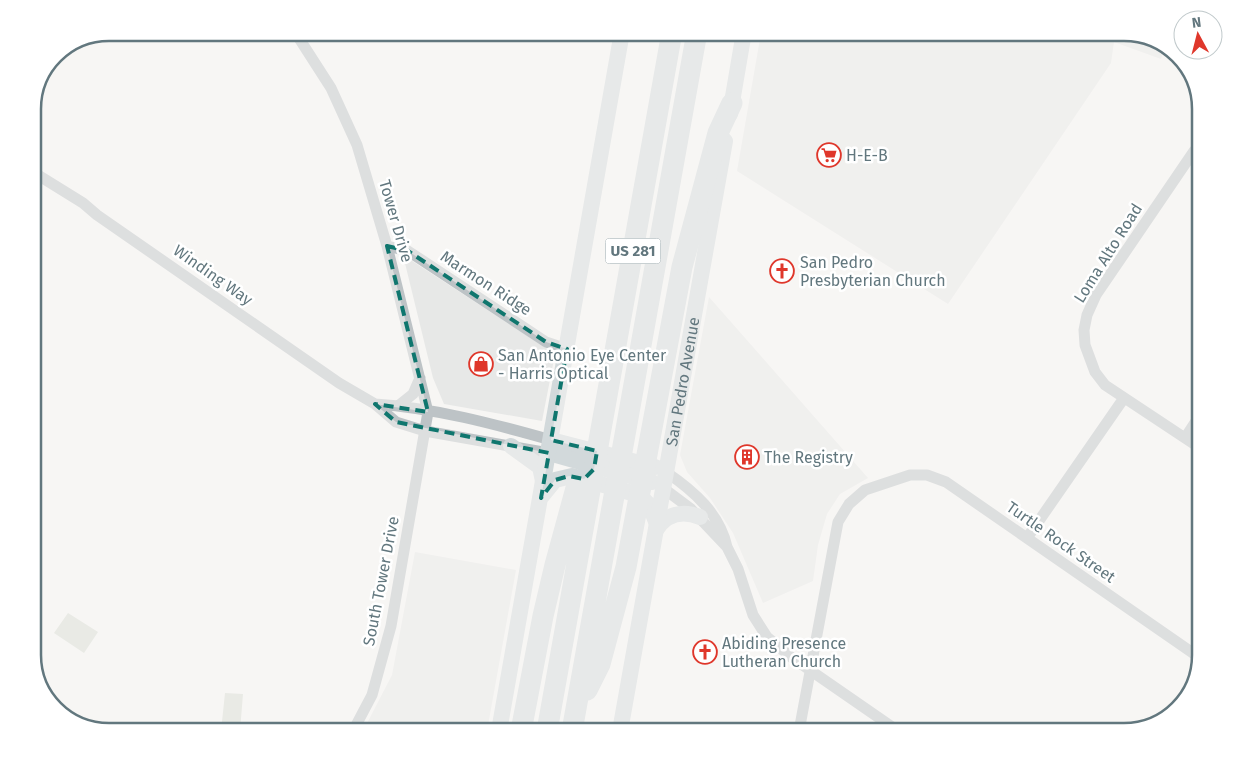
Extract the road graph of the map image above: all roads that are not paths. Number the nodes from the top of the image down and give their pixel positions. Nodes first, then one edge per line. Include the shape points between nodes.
1 (301, 41) edge
2 (620, 41) edge
3 (670, 41) edge
4 (695, 41) edge
5 (742, 41) edge
6 (732, 103) junction
7 (1192, 159) edge
8 (41, 177) edge
9 (387, 246) junction
10 (567, 348) junction
11 (420, 378) junction
12 (1124, 398) junction
13 (375, 404) junction
14 (398, 406) junction
15 (428, 412) junction
16 (496, 426) junction
17 (1192, 427) edge
18 (425, 431) junction
19 (1185, 438) junction
20 (493, 443) junction
21 (1192, 443) edge
22 (511, 446) junction
23 (550, 446) junction
24 (582, 458) junction
25 (658, 477) junction
26 (543, 481) junction
27 (540, 498) junction
28 (700, 517) junction
29 (656, 527) junction
30 (1027, 538) junction
31 (727, 547) junction
32 (1192, 652) edge
33 (810, 670) junction
34 (358, 723) edge
35 (501, 723) edge
36 (523, 723) edge
37 (548, 723) edge
38 (574, 723) edge
39 (574, 723) edge
40 (622, 723) edge
41 (801, 723) edge
42 (885, 723) edge

1 - 9 street, Tower Drive via 331,88 357,145
2 - 10 main road
3 - 24 highway, US 281
4 - 38 highway, US 281
5 - 6 main road, San Pedro Avenue
6 - 25 main road, San Pedro Avenue
6 - 39 highway via 718,133 680,274 621,588 600,664
7 - 12 street, Loma Alto Road via 1096,295 1087,315 1085,345 1088,359 1105,385
8 - 13 street, Winding Way via 339,383
9 - 10 street, Marmon Ridge via 408,251 546,342
9 - 11 street, Tower Drive
10 - 23 main road
11 - 14 street via 413,394
11 - 15 street, Tower Drive
12 - 19 street, Loma Alto Road
12 - 30 street
13 - 14 street, Winding Way
13 - 18 street, Winding Way via 396,422
14 - 15 street, Winding Way
15 - 16 street, Winding Way
15 - 18 street, Tower Drive
16 - 20 street
16 - 23 street, Winding Way
17 - 19 street
18 - 20 street, Winding Way
18 - 34 street, South Tower Drive via 391,626 372,695
19 - 21 street, Loma Alto Road
20 - 22 street, Winding Way
22 - 23 street, Winding Way
22 - 26 main road via 537,465
23 - 24 main road
23 - 26 main road
24 - 25 main road
24 - 36 highway via 543,616
24 - 37 highway, US 281
25 - 28 street
25 - 29 main road, San Pedro Avenue
25 - 31 street via 690,491 711,512 721,526
26 - 27 main road
27 - 29 main road via 555,480 572,476 630,491 647,502
27 - 35 main road
28 - 29 main road via 674,515
28 - 31 street
29 - 40 main road, San Pedro Avenue
30 - 32 street, Turtle Rock Street
30 - 33 street, Turtle Rock Street via 946,482 927,475 910,475 865,490 849,504 838,522
31 - 33 street via 759,626 774,644
33 - 41 street, Turtle Rock Street
33 - 42 street

